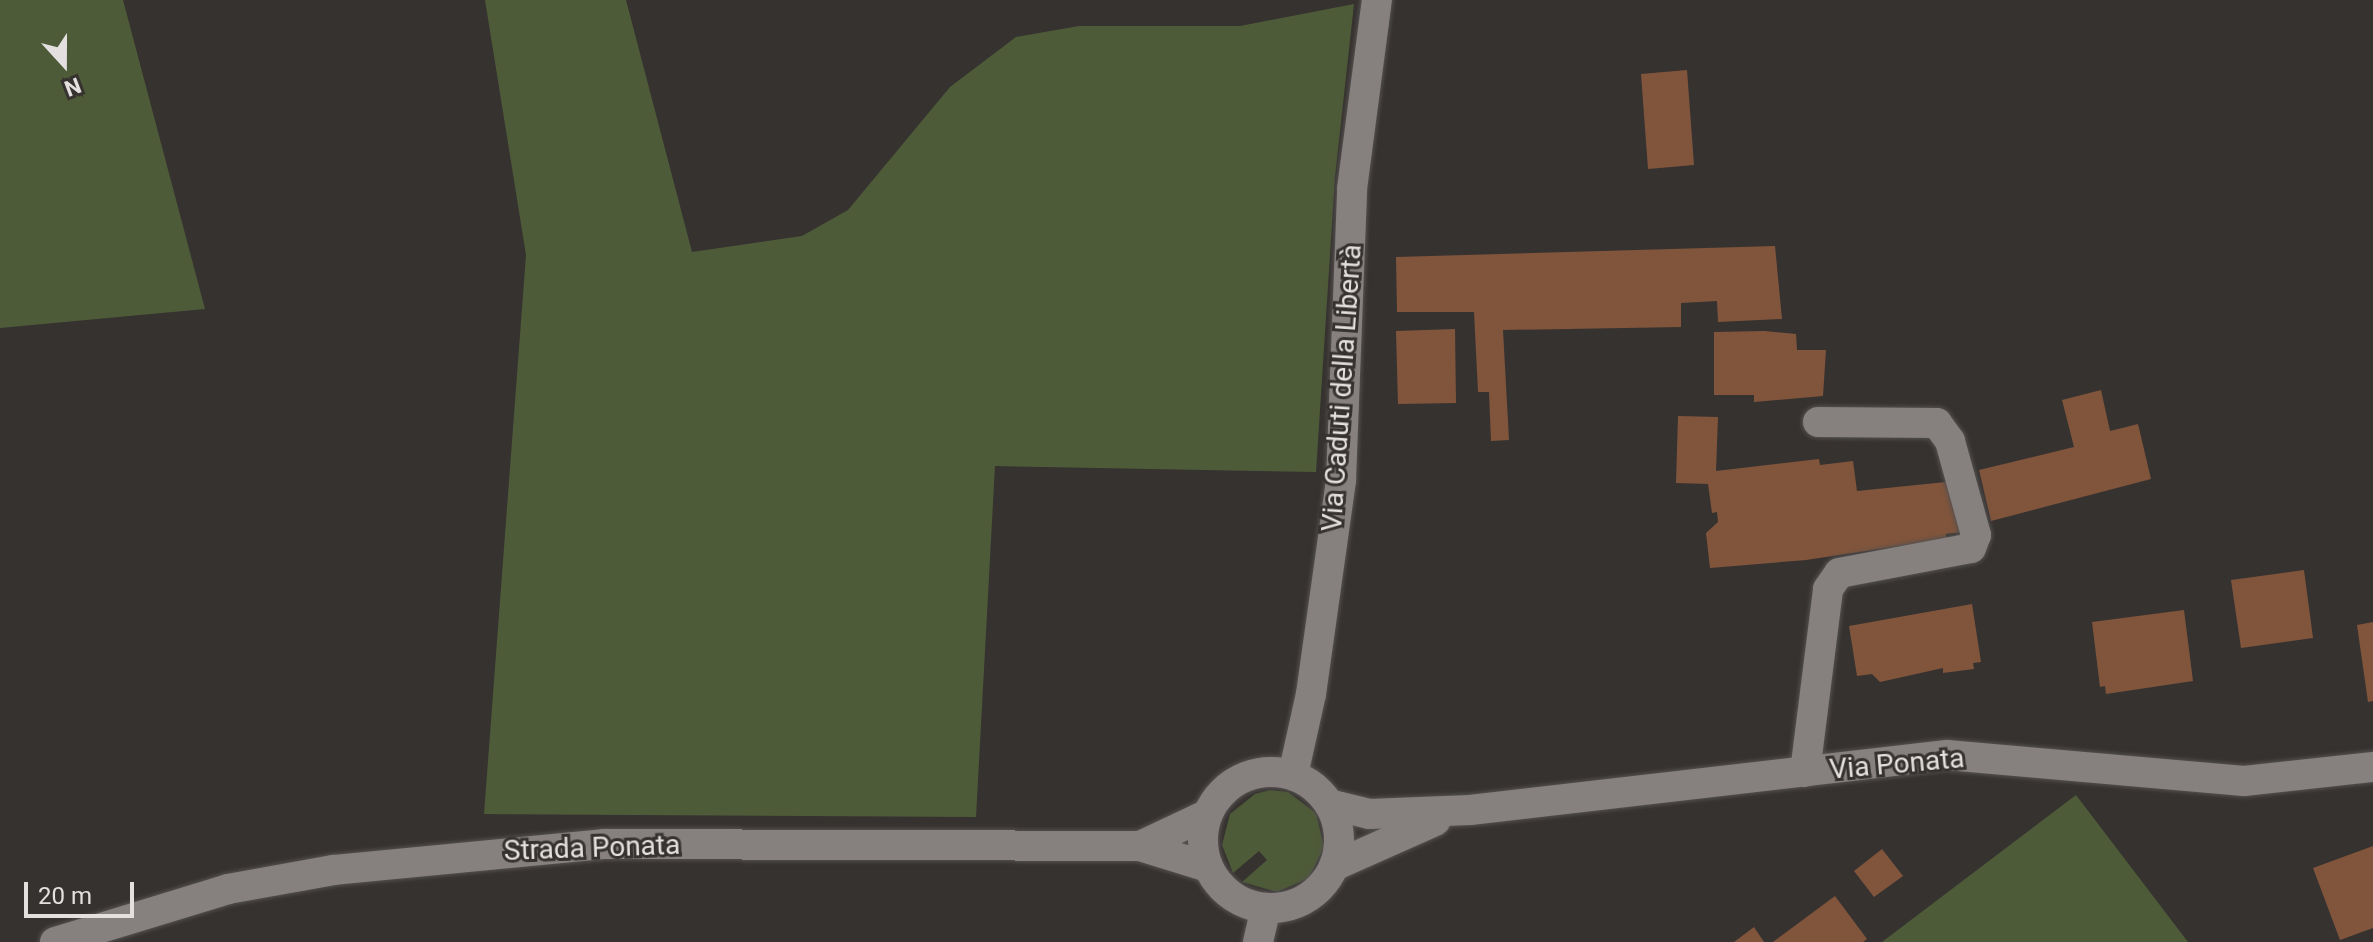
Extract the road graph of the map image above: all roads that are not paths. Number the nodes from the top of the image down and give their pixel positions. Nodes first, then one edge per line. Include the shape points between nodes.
1 (1377, 0) edge
2 (1818, 422) dead end
3 (2373, 767) edge
4 (1805, 772) junction
5 (1293, 775) junction
6 (1329, 804) junction
7 (1470, 810) junction
8 (1208, 814) junction
9 (1140, 846) junction
10 (1334, 866) junction
11 (1208, 867) junction
12 (1266, 908) junction
13 (55, 942) edge
14 (1258, 942) edge

1 - 5 street, Via Caduti della Libertà via 1352,189 1341,480 1311,694
2 - 4 street via 1937,423 1950,441 1976,535 1971,548 1839,573 1828,589
3 - 4 street, Via Ponata via 2244,781 1947,755
4 - 7 street, Via Ponata
5 - 6 street via 1314,786
5 - 8 street via 1262,772 1233,782
6 - 7 street, Via Ponata via 1369,814
6 - 10 street via 1340,845
7 - 10 street, Via Ponata via 1400,833
8 - 9 street, Strada Ponata
8 - 11 street via 1203,831
9 - 11 street, Strada Ponata
9 - 13 street, Strada Ponata via 604,844 470,854 228,889
10 - 12 street via 1307,898
11 - 12 street via 1231,896
12 - 14 street

